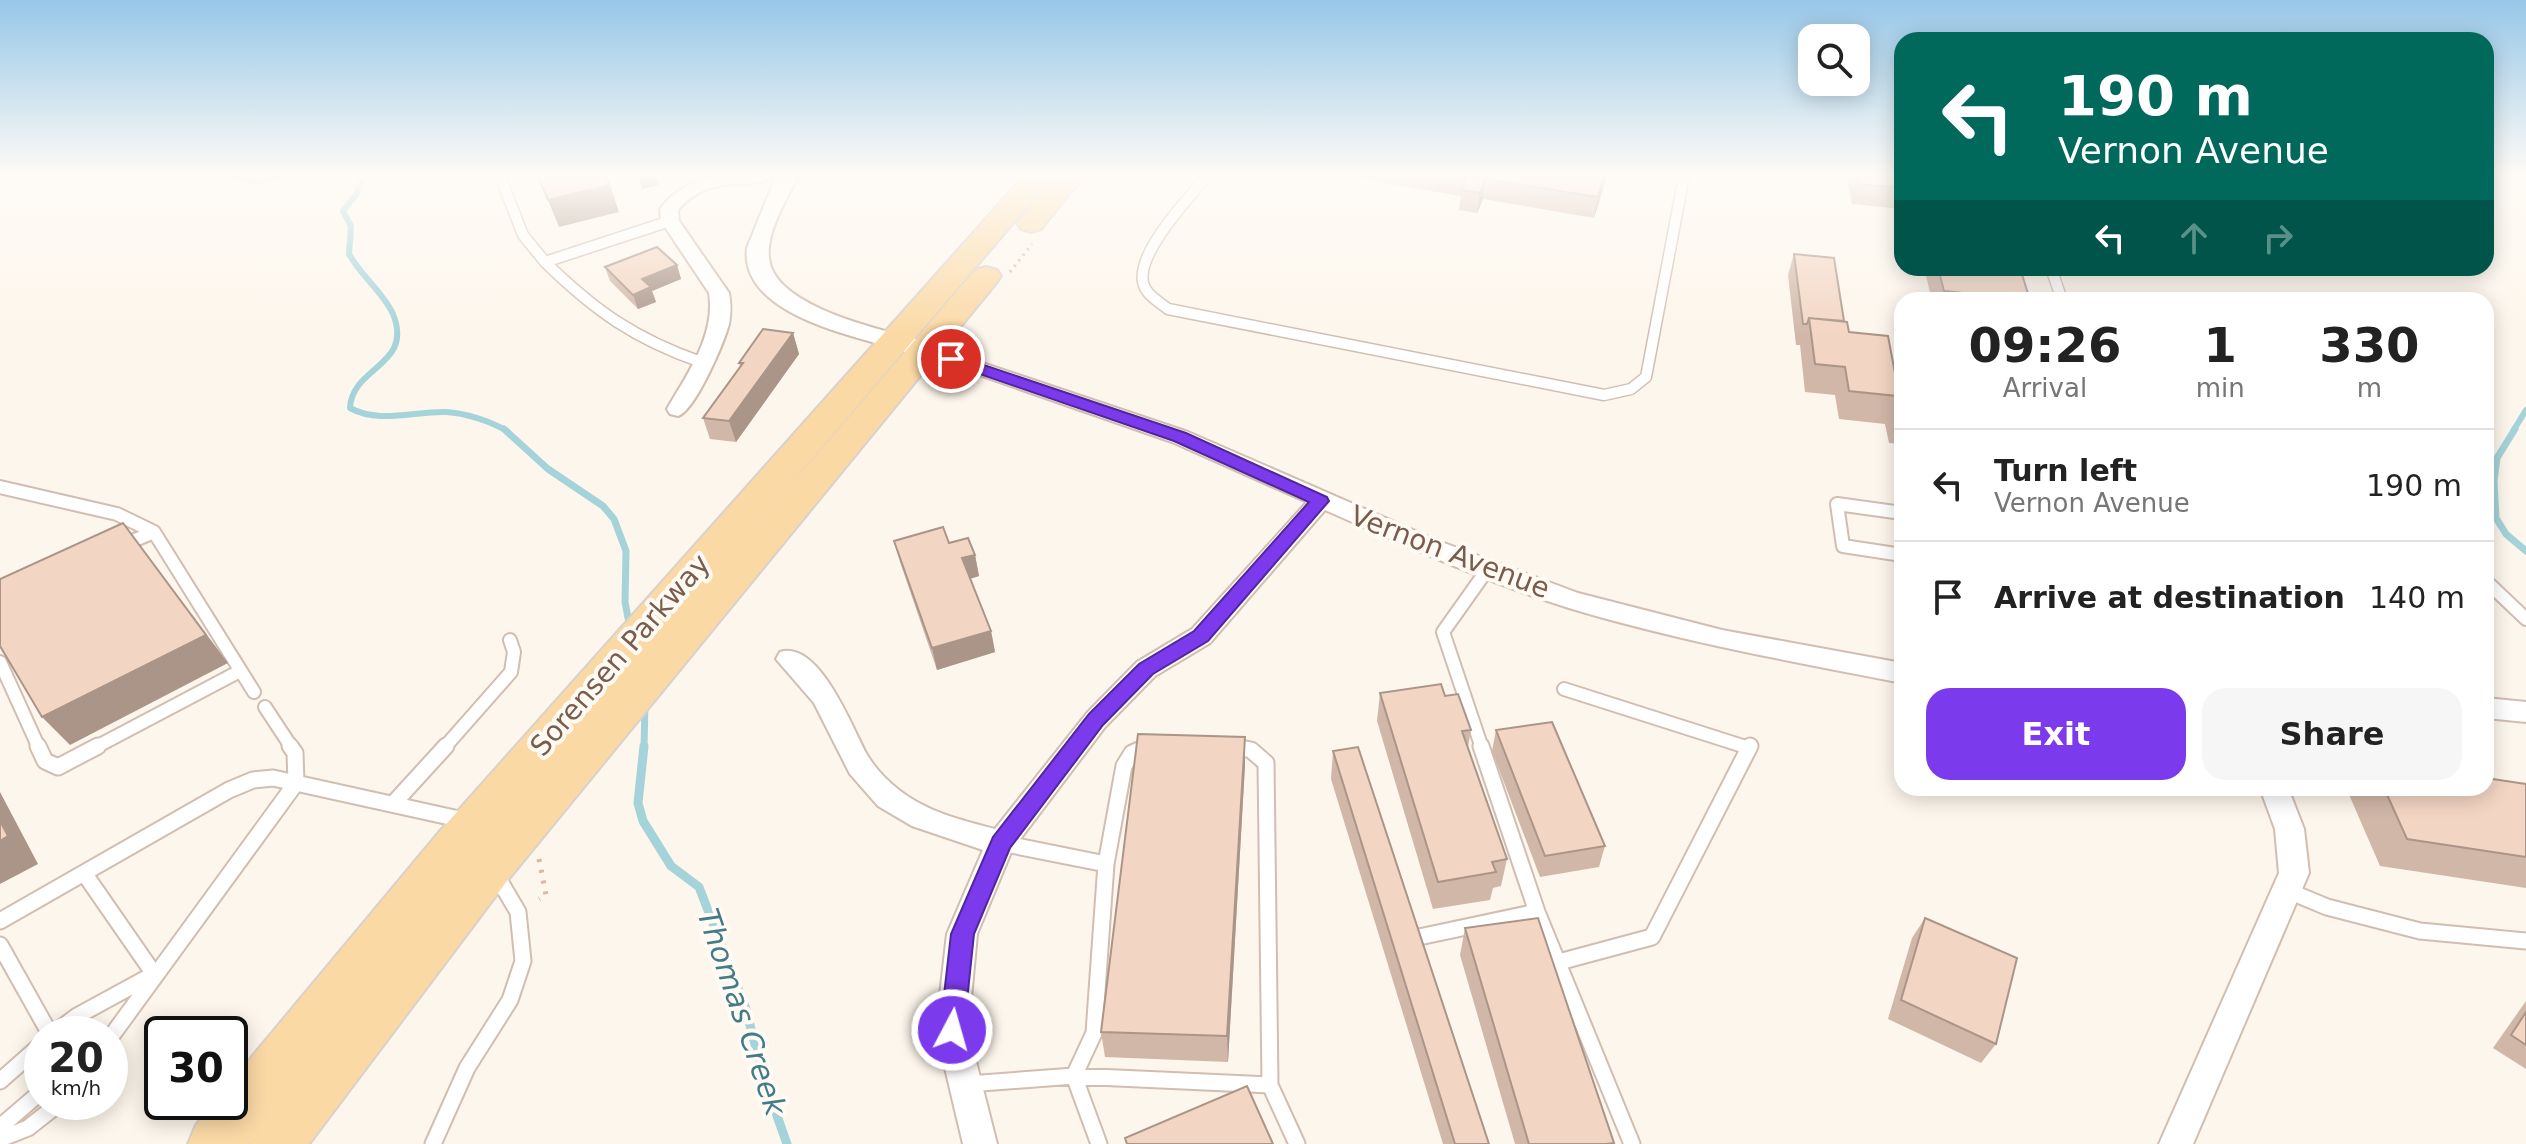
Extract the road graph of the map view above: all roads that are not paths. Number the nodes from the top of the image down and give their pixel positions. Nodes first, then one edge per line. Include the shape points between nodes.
1 (521, 229) edge
2 (644, 229) edge
3 (676, 229) edge
4 (767, 229) edge
5 (998, 229) edge
6 (1019, 229) edge
7 (1167, 229) edge
8 (1674, 229) edge
9 (545, 262) junction
10 (909, 345) junction
11 (701, 362) junction
12 (678, 409) dead end
13 (0, 487) edge
14 (1320, 501) junction
15 (1894, 512) edge
16 (154, 532) junction
17 (112, 551) edge
18 (1894, 554) edge
19 (1487, 570) junction
20 (2494, 589) edge
21 (2526, 619) edge
22 (510, 640) dead end
23 (789, 659) dead end
24 (0, 662) edge
25 (240, 671) junction
26 (1894, 672) edge
27 (1564, 689) dead end
28 (254, 692) dead end
29 (265, 707) dead end
30 (2494, 709) edge
31 (2526, 712) edge
32 (1163, 746) edge
33 (1210, 746) edge
34 (296, 783) junction
35 (2282, 796) edge
36 (393, 804) junction
37 (475, 823) junction
38 (1001, 843) junction
39 (1106, 864) junction
40 (491, 867) junction
41 (84, 873) junction
42 (2286, 890) junction
43 (1537, 912) junction
44 (0, 921) edge
45 (1419, 937) edge
46 (2526, 941) edge
47 (0, 945) edge
48 (1559, 962) junction
49 (154, 974) junction
50 (41, 1016) edge
51 (77, 1016) edge
52 (124, 1016) edge
53 (24, 1060) edge
54 (1074, 1076) junction
55 (0, 1081) edge
56 (965, 1084) junction
57 (1270, 1085) junction
58 (24, 1106) edge
59 (38, 1120) edge
60 (0, 1127) edge
61 (0, 1139) edge
62 (215, 1144) edge
63 (276, 1144) edge
64 (433, 1144) edge
65 (980, 1144) edge
66 (1099, 1144) edge
67 (1297, 1144) edge
68 (1632, 1144) edge
69 (2176, 1144) edge

1 - 9 lane
2 - 9 lane
3 - 11 street via 724,306
4 - 10 street via 758,268 763,280 787,300
5 - 10 main road, Sorensen Parkway
6 - 10 main road, Sorensen Parkway
7 - 8 lane via 1142,269 1149,295 1168,309 1604,395 1631,389 1646,377
9 - 11 lane via 591,308 624,331
10 - 14 street, Vernon Avenue via 1180,437
10 - 37 main road, Sorensen Parkway via 693,572
10 - 40 main road, Sorensen Parkway via 706,611
11 - 12 street
13 - 16 lane via 117,514
14 - 19 street, Vernon Avenue
14 - 38 street via 1201,636 1146,669 1096,720
15 - 18 lane via 1837,504 1843,546
16 - 17 lane
16 - 25 lane
19 - 26 street, Vernon Avenue via 1653,622
19 - 43 lane via 1443,632
20 - 21 lane
22 - 36 lane via 511,672
23 - 38 street via 834,711 859,765 889,801 929,823
24 - 25 lane via 45,761 58,767
25 - 28 lane
27 - 48 lane via 1750,746 1652,937
29 - 34 lane via 295,753
30 - 31 street
32 - 39 lane via 1132,753 1124,766
33 - 57 lane via 1242,746 1266,763
34 - 36 lane
34 - 41 lane via 253,780 229,790
34 - 49 lane
35 - 42 street via 2295,847 2294,873
36 - 37 lane
37 - 62 main road, Sorensen Parkway
38 - 39 lane
38 - 56 street via 962,934 952,1030
39 - 54 lane via 1094,1033
40 - 63 main road, Sorensen Parkway
40 - 64 lane via 518,912 523,961 510,1000 467,1068
41 - 44 lane
41 - 49 lane
42 - 46 lane via 2327,907 2420,931
42 - 69 street
43 - 45 lane
43 - 48 lane
47 - 50 lane
48 - 68 lane
49 - 51 lane
49 - 52 lane
53 - 55 lane
54 - 56 lane
54 - 57 lane
54 - 66 lane
56 - 65 street
57 - 67 lane
58 - 60 lane
59 - 61 lane

